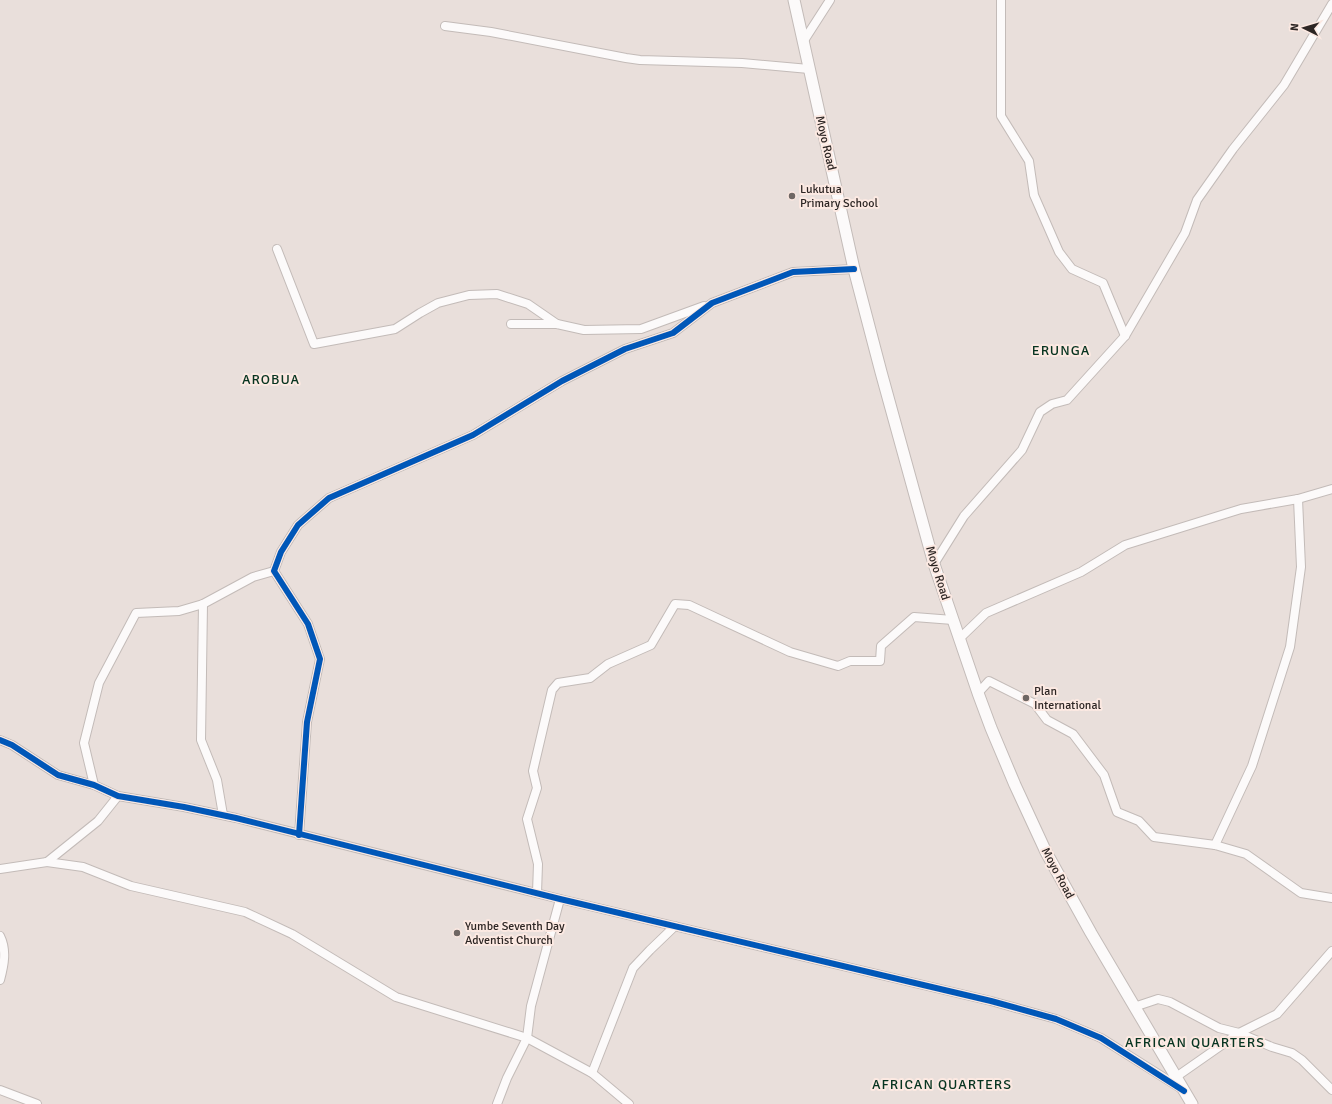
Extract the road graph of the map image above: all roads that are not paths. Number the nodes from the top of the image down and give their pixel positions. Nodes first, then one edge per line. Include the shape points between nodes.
1 (794, 0) edge
2 (830, 0) edge
3 (1001, 0) edge
4 (1327, 0) edge
5 (1332, 3) edge
6 (445, 26) dead end
7 (803, 42) junction
8 (809, 69) junction
9 (277, 249) dead end
10 (854, 269) junction
11 (712, 303) junction
12 (511, 324) dead end
13 (557, 324) junction
14 (1125, 336) junction
15 (1332, 489) edge
16 (1298, 498) junction
17 (934, 564) junction
18 (274, 571) junction
19 (203, 604) junction
20 (953, 620) junction
21 (959, 639) junction
22 (978, 693) junction
23 (0, 740) edge
24 (94, 785) junction
25 (118, 796) junction
26 (223, 816) junction
27 (299, 835) junction
28 (1215, 844) junction
29 (47, 862) junction
30 (0, 869) edge
31 (537, 893) junction
32 (1332, 898) edge
33 (560, 899) junction
34 (675, 926) junction
35 (0, 936) edge
36 (1332, 951) edge
37 (0, 980) edge
38 (1134, 1007) junction
39 (1239, 1033) junction
40 (527, 1038) junction
41 (592, 1073) junction
42 (1176, 1077) junction
43 (0, 1090) edge
44 (1332, 1090) edge
45 (1184, 1091) junction
46 (37, 1104) edge
47 (497, 1104) edge
48 (629, 1104) edge
49 (1192, 1104) edge

1 - 7 main road, Moyo Road
2 - 7 street
3 - 14 street via 1001,116 1029,161 1034,195 1059,252 1072,270 1103,283
4 - 5 street
5 - 14 street via 1284,85 1233,149 1197,200 1185,233
6 - 8 street via 640,60 742,63
7 - 8 main road, Moyo Road
8 - 10 main road, Moyo Road
9 - 13 street via 314,344 395,329 438,303 469,296 497,294 528,304
10 - 11 street via 794,272
10 - 17 main road, Moyo Road
11 - 13 street via 641,329 584,330
11 - 18 street via 672,333 625,349 562,381 473,435 329,498 298,525 281,552
12 - 13 street
14 - 17 street via 1067,400 1052,404 1040,412 1022,450 964,516
15 - 16 street
16 - 21 street via 1241,509 1125,545 1080,572 986,613
16 - 28 street via 1301,567 1290,647 1252,766
17 - 20 main road, Moyo Road
18 - 19 street via 253,577
18 - 27 street via 308,624 320,659 308,722
19 - 24 street via 179,611 136,612 99,683 84,744
19 - 26 street via 201,740 217,780
20 - 21 main road, Moyo Road
20 - 31 street via 914,618 880,646 880,661 850,661 838,666 790,652 688,605 674,604 651,645 608,664 590,678 558,683 552,690 533,771 537,788 527,819 538,864
21 - 22 main road, Moyo Road
22 - 28 street via 989,681 1035,704 1048,720 1073,734 1104,775 1117,812 1139,821 1154,837
22 - 38 main road, Moyo Road via 1015,785 1046,852
23 - 24 street via 58,775
24 - 25 street
25 - 26 street
25 - 29 street via 98,821
26 - 27 street
27 - 31 street
28 - 32 street via 1246,854 1301,893
29 - 30 street
29 - 40 street via 83,867 130,886 244,912 292,934 396,998
31 - 33 street
33 - 34 street
33 - 40 street via 531,1006
34 - 41 street via 633,968
34 - 45 street via 991,1001 1056,1019 1101,1038
35 - 37 street via 5,960
36 - 39 street via 1277,1014
38 - 39 street via 1158,999 1170,1002 1219,1028
38 - 42 main road, Moyo Road
39 - 42 street
39 - 44 street via 1292,1053
40 - 41 street
40 - 47 street
41 - 48 street
42 - 45 main road, Moyo Road
43 - 46 street
45 - 49 main road, Moyo Road

